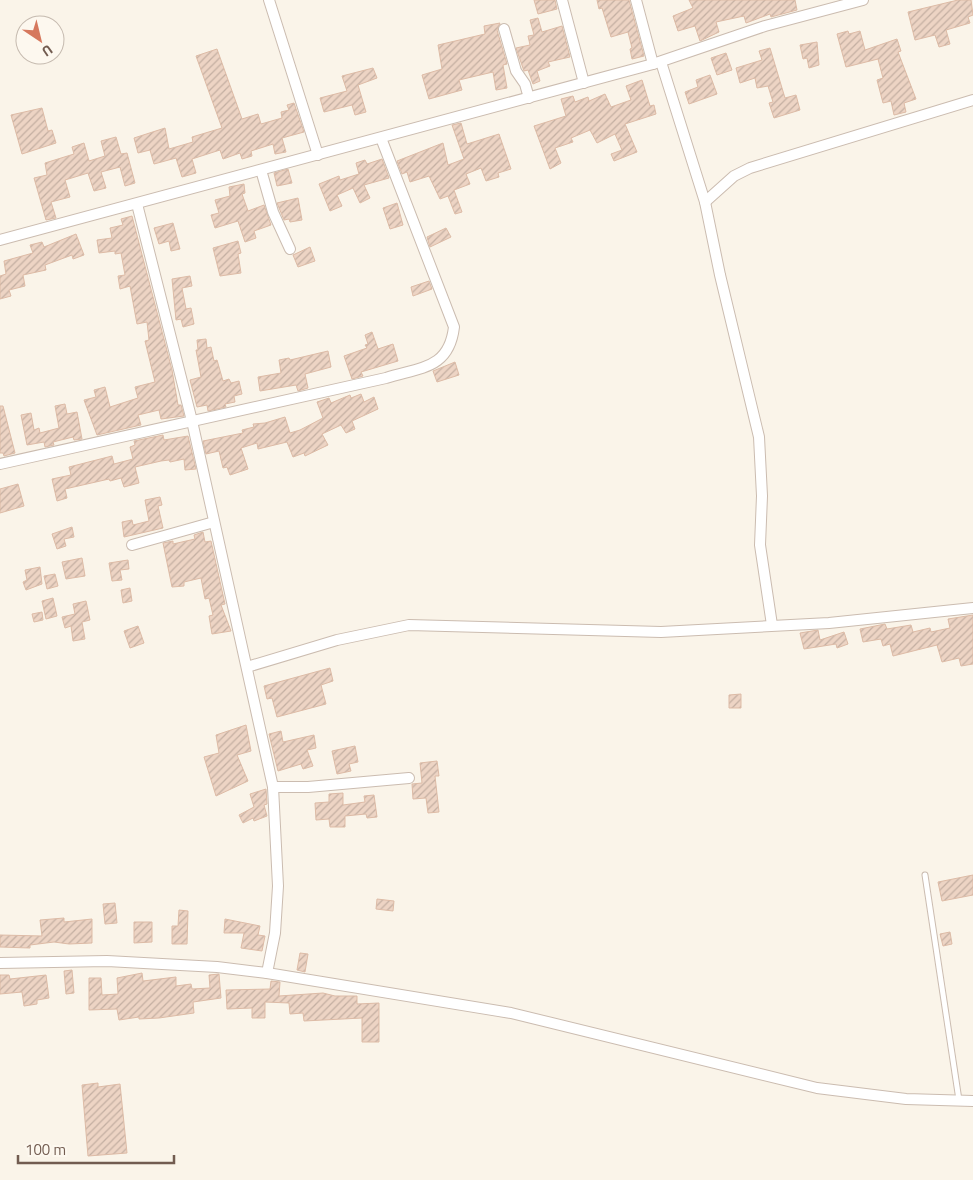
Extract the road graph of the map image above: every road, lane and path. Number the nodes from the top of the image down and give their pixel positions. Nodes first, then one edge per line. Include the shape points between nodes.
1 (269, 0) edge
2 (562, 0) edge
3 (636, 0) edge
4 (863, 0) edge
5 (504, 29) dead end
6 (657, 63) junction
7 (584, 83) junction
8 (529, 98) junction
9 (973, 100) edge
10 (381, 138) junction
11 (318, 155) junction
12 (261, 170) junction
13 (704, 202) junction
14 (137, 204) junction
15 (0, 240) edge
16 (290, 249) dead end
17 (192, 422) junction
18 (0, 464) edge
19 (214, 522) junction
20 (132, 545) dead end
21 (973, 608) edge
22 (772, 625) junction
23 (247, 667) junction
24 (409, 778) dead end
25 (272, 787) junction
26 (925, 875) dead end
27 (0, 963) edge
28 (266, 973) junction
29 (960, 1100) junction
30 (973, 1101) edge

1 - 11 street
2 - 7 street
3 - 6 street
4 - 6 street via 765,26
5 - 8 street via 516,71
6 - 7 street
6 - 13 street
7 - 8 street
8 - 10 street
9 - 13 street via 750,168 734,176
10 - 11 street
10 - 17 street via 454,327 448,351 437,362 386,378
11 - 12 street
12 - 14 street
12 - 16 street via 273,212
13 - 22 street via 759,437 760,545
14 - 15 street
14 - 17 street
17 - 18 street
17 - 19 street
19 - 20 street
19 - 23 street
21 - 22 street via 872,620
22 - 23 street via 652,632 409,625 337,640
23 - 25 street
24 - 25 street
25 - 28 street via 278,886
26 - 29 lane
27 - 28 street via 107,961
28 - 29 street via 511,1013 817,1088 906,1099
29 - 30 street

